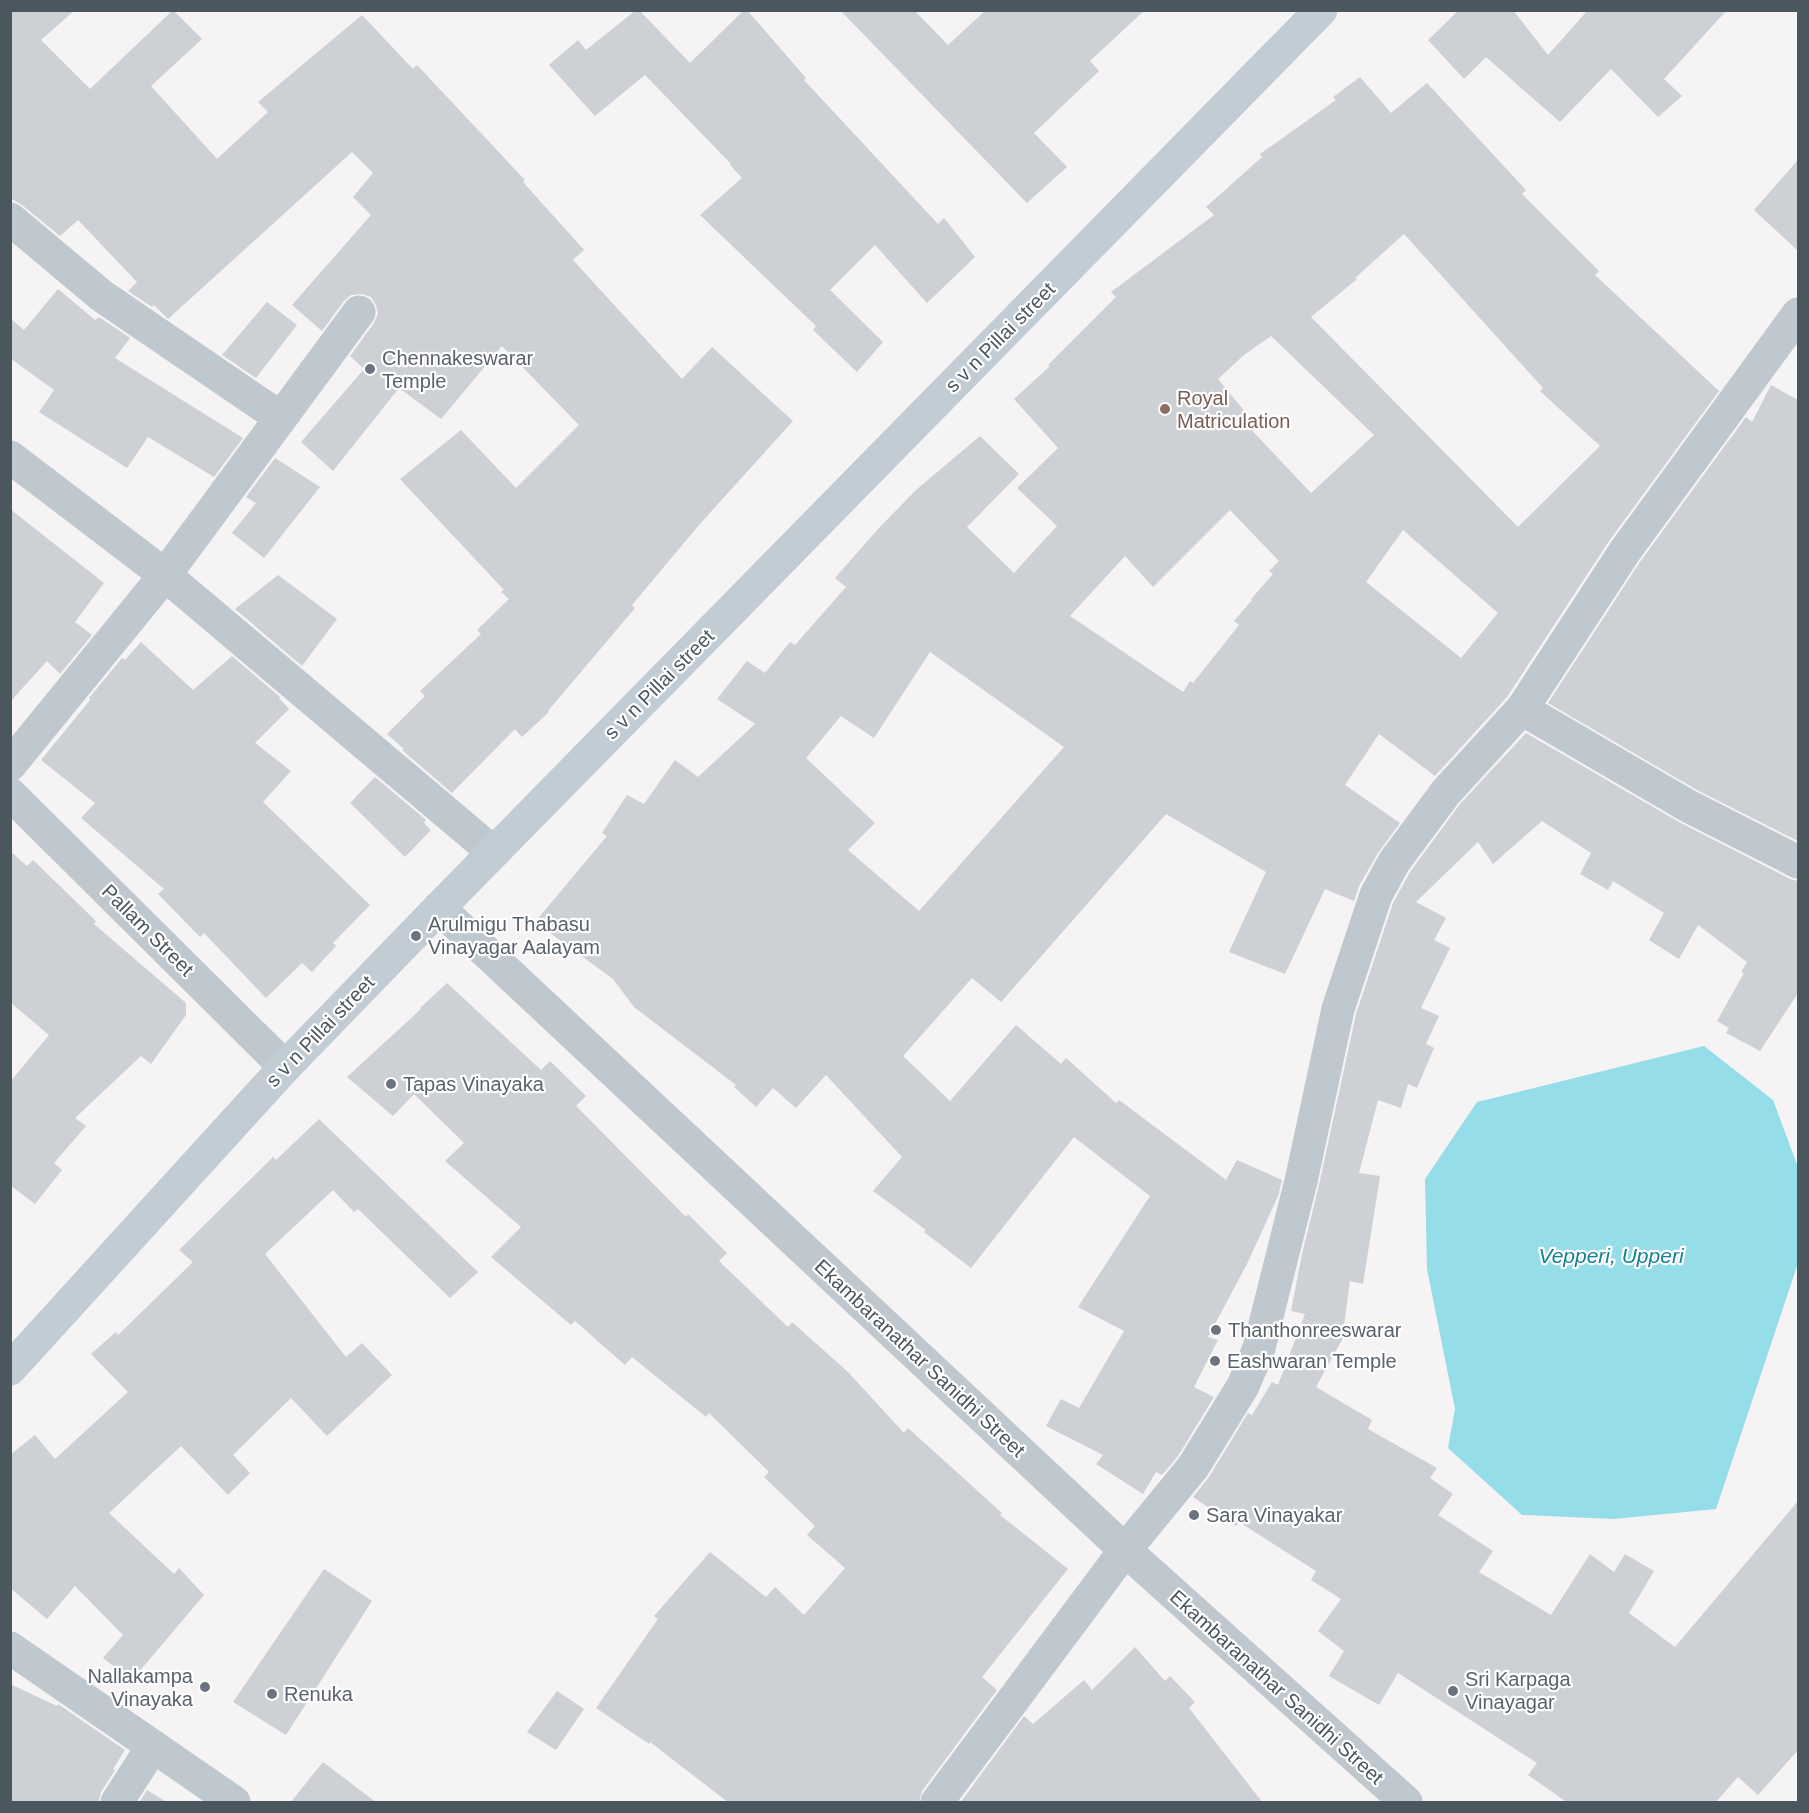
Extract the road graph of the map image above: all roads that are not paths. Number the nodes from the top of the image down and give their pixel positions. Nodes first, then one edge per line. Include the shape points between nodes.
1 (1321, 10) edge
2 (10, 219) edge
3 (359, 312) dead end
4 (1798, 314) edge
5 (280, 418) junction
6 (10, 457) edge
7 (165, 575) junction
8 (1522, 709) junction
9 (10, 765) edge
10 (10, 794) edge
11 (493, 852) junction
12 (1798, 862) edge
13 (439, 908) junction
14 (285, 1066) junction
15 (10, 1370) edge
16 (1125, 1550) junction
17 (10, 1648) edge
18 (153, 1746) junction
19 (117, 1803) edge
20 (234, 1803) edge
21 (937, 1803) edge
22 (1406, 1803) edge

1 - 11 street, s v n Pillai street
2 - 5 street via 102,296
3 - 5 street
4 - 8 street via 1625,551
5 - 7 street
6 - 7 street
7 - 9 street
7 - 11 street
8 - 12 street via 1688,806
8 - 16 street via 1446,792 1394,862 1376,895 1338,1009 1301,1181 1259,1348 1243,1386 1193,1467
10 - 14 street, Pallam Street
11 - 13 street, s v n Pillai street
13 - 14 street, s v n Pillai street
13 - 16 street, Ekambaranathar Sanidhi Street
14 - 15 street, s v n Pillai street
16 - 21 street
16 - 22 street, Ekambaranathar Sanidhi Street
17 - 18 street
18 - 19 street
18 - 20 street

